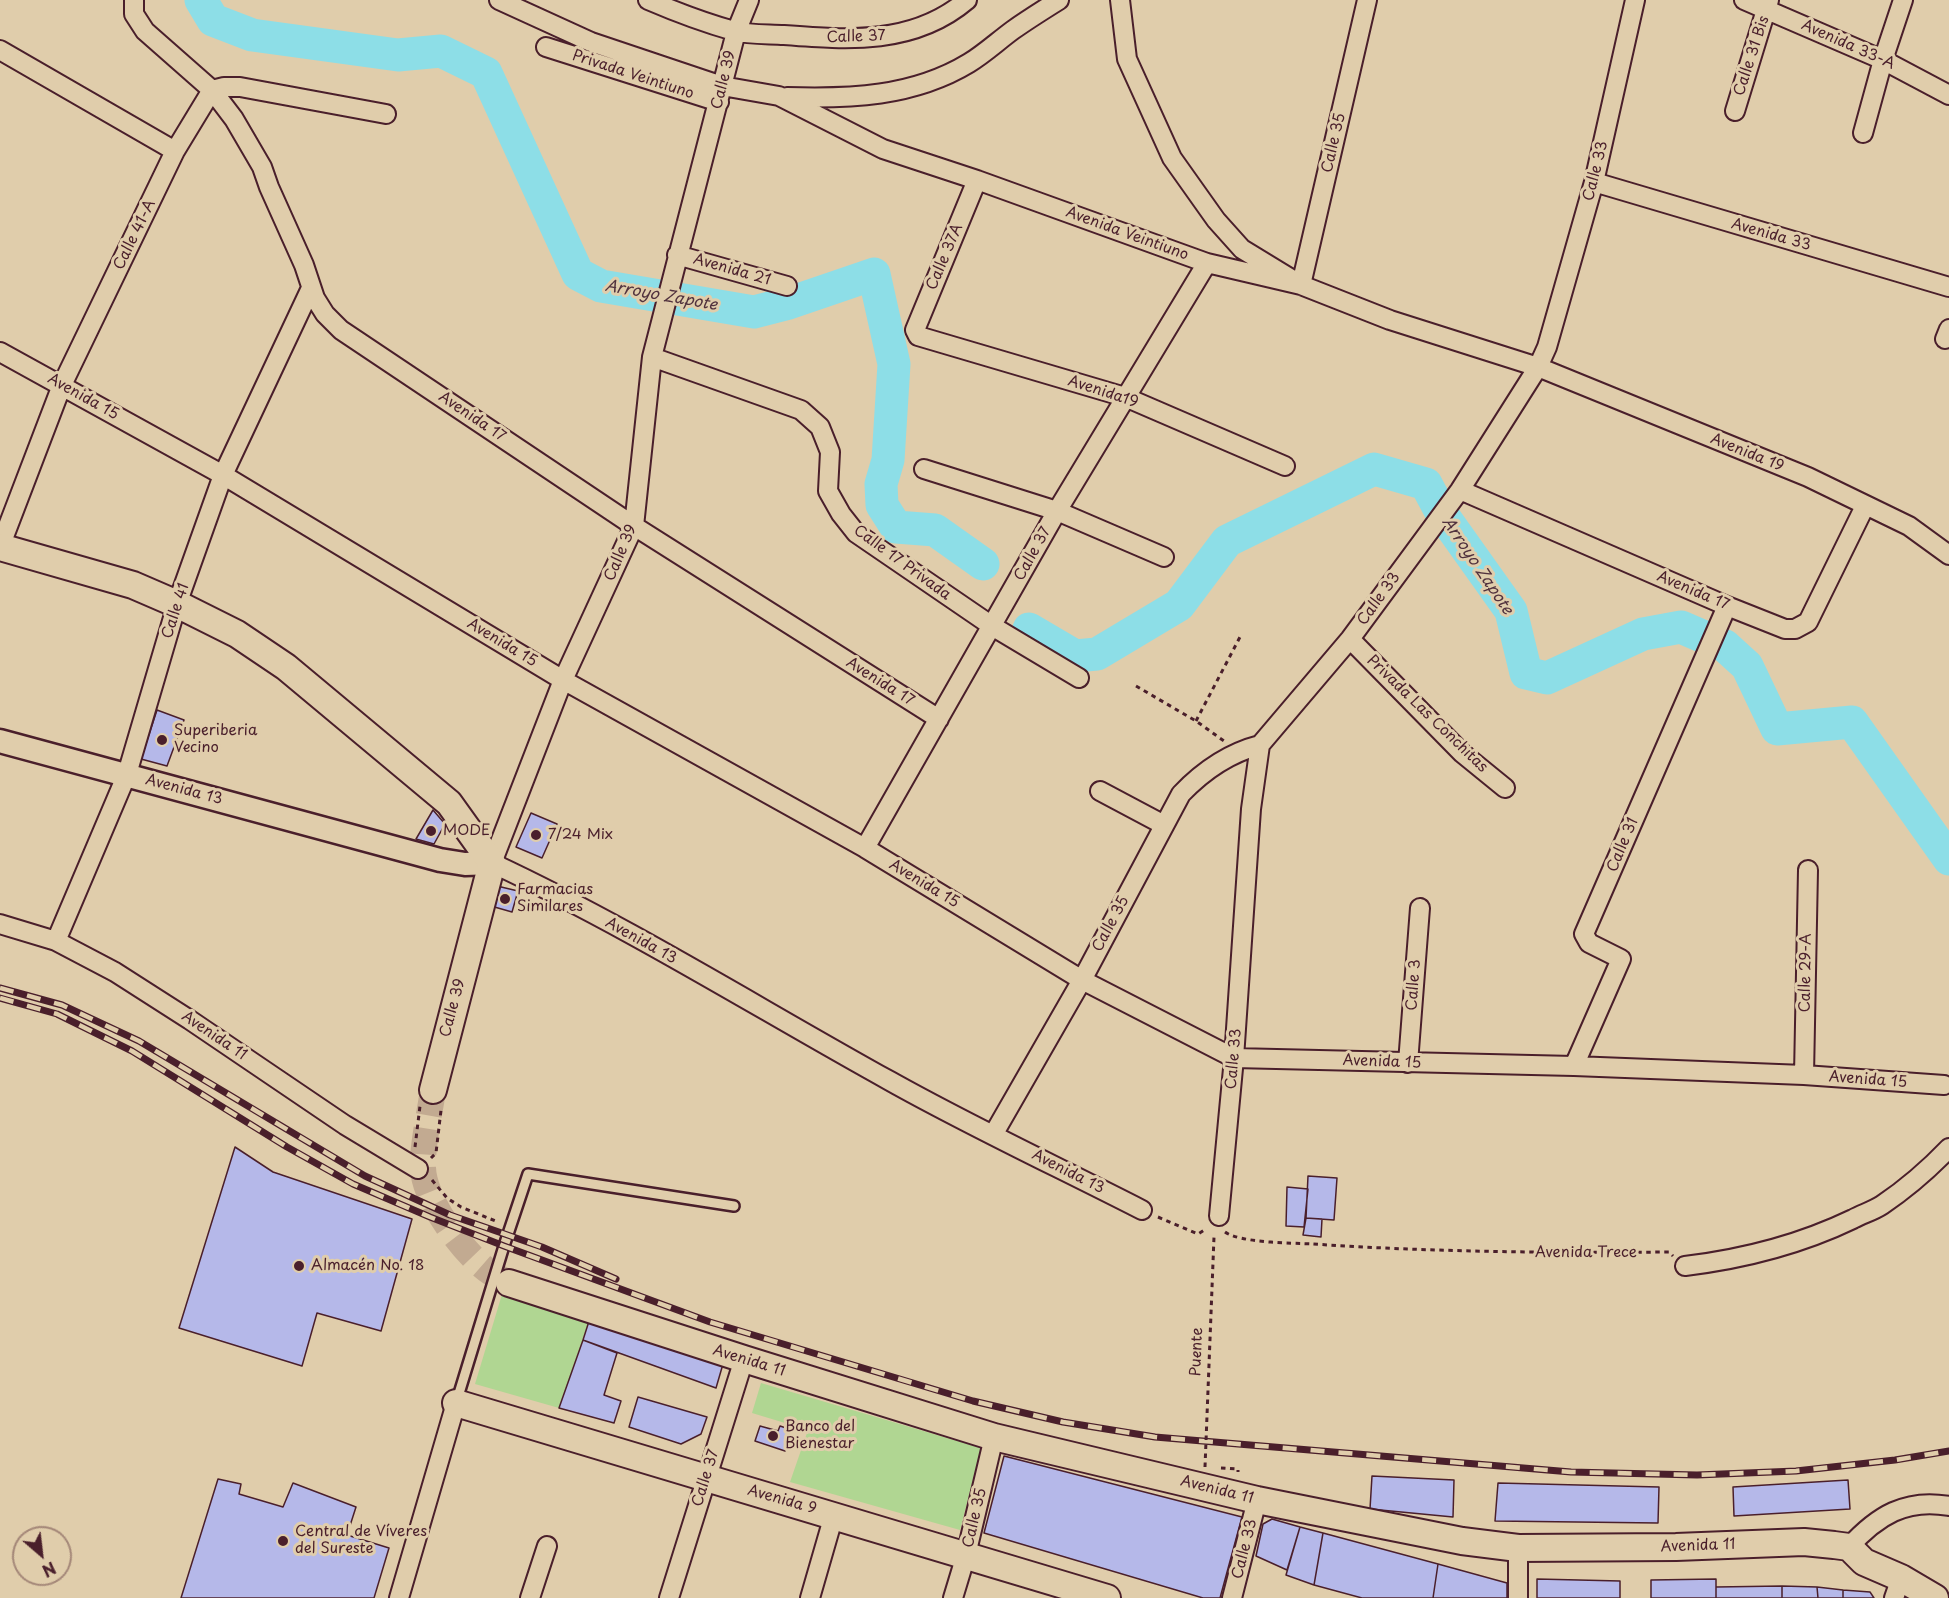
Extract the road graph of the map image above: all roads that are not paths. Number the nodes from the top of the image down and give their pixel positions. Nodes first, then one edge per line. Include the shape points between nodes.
1 (134, 0) edge
2 (499, 0) edge
3 (648, 0) edge
4 (749, 0) edge
5 (967, 0) edge
6 (1059, 0) edge
7 (1120, 0) edge
8 (1367, 0) edge
9 (1635, 0) edge
10 (1744, 0) edge
11 (1903, 0) edge
12 (1768, 4) edge
13 (736, 32) junction
14 (546, 47) dead end
15 (0, 50) edge
16 (1883, 60) junction
17 (212, 90) junction
18 (720, 94) junction
19 (1949, 95) edge
20 (779, 96) junction
21 (1734, 111) dead end
22 (386, 114) dead end
23 (1863, 133) dead end
24 (175, 151) junction
25 (978, 180) junction
26 (1594, 182) junction
27 (677, 255) junction
28 (1207, 263) junction
29 (1300, 285) junction
30 (788, 286) dead end
31 (1949, 287) edge
32 (311, 288) junction
33 (916, 334) joint
34 (0, 352) edge
35 (652, 357) junction
36 (1538, 367) junction
37 (62, 385) junction
38 (1125, 397) junction
39 (1285, 466) dead end
40 (924, 470) dead end
41 (222, 475) junction
42 (1460, 490) junction
43 (1865, 506) junction
44 (1057, 511) junction
45 (634, 526) junction
46 (0, 547) edge
47 (1949, 555) edge
48 (1164, 557) dead end
49 (177, 604) junction
50 (1727, 606) junction
51 (992, 626) junction
52 (1350, 639) junction
53 (1079, 678) dead end
54 (562, 680) junction
55 (939, 719) junction
56 (0, 741) edge
57 (1260, 745) junction
58 (127, 774) junction
59 (1505, 788) dead end
60 (1100, 791) dead end
61 (1164, 825) junction
62 (865, 848) junction
63 (492, 863) junction
64 (1808, 870) dead end
65 (1420, 908) dead end
66 (0, 924) edge
67 (56, 941) junction
68 (1082, 980) junction
69 (1234, 1058) junction
70 (1408, 1063) junction
71 (1574, 1066) junction
72 (1804, 1075) junction
73 (1944, 1085) dead end
74 (433, 1090) tunnel mouth
75 (993, 1135) junction
76 (1949, 1148) edge
77 (418, 1169) road end
78 (734, 1206) dead end
79 (1142, 1210) road end
80 (1222, 1225) road end
81 (1684, 1266) road end
82 (509, 1283) tunnel mouth
83 (744, 1359) junction
84 (456, 1403) junction
85 (994, 1437) junction
86 (706, 1478) junction
87 (1257, 1500) junction
88 (1949, 1506) edge
89 (834, 1515) junction
90 (547, 1546) dead end
91 (1849, 1547) junction
92 (1518, 1548) junction
93 (966, 1555) junction
94 (1898, 1588) edge
95 (399, 1598) edge
96 (530, 1598) edge
97 (669, 1598) edge
98 (810, 1598) edge
99 (953, 1598) edge
100 (1107, 1598) edge
101 (1232, 1598) edge
102 (1518, 1598) edge
103 (1935, 1598) edge

1 - 17 street, Avenida 17 via 134,14 144,31
2 - 18 street
3 - 13 street
4 - 13 street, Calle 39
5 - 13 street, Calle 37 via 954,11 893,36 834,39
6 - 20 street via 968,63 920,85 885,94
7 - 29 street via 1127,59 1172,158 1242,249
8 - 29 street, Calle 35
9 - 26 street, Calle 33
10 - 12 street, Avenida 33-A
11 - 16 street
12 - 16 street, Avenida 33-A
12 - 21 street, Calle 31 Bis
13 - 18 street, Calle 39
14 - 18 street, Privada Veintiuno
15 - 24 street
16 - 19 street, Avenida 33-A
16 - 23 street
17 - 22 street via 240,87
17 - 24 street, Calle 41-A
17 - 32 street, Avenida 17 via 262,167
18 - 20 street, Avenida Veintiuno
18 - 27 street, Calle 39
20 - 25 street, Avenida Veintiuno via 883,149
24 - 37 street, Calle 41-A
25 - 28 street, Avenida Veintiuno
25 - 33 street, Calle 37A
26 - 31 street, Avenida 33
26 - 36 street, Calle 33
27 - 30 street, Avenida 21
27 - 35 street, Calle 39
28 - 29 street, Avenida Veintiuno
28 - 38 street, Calle 37
29 - 36 street, Avenida Veintiuno via 1390,320
32 - 41 street, Calle 41
32 - 45 street, Avenida 17 via 325,314 341,330
33 - 38 street, Avenida19
34 - 37 street, Avenida 15
35 - 45 street, Calle 39
35 - 51 street, Calle 17 Privada via 801,410 820,427 830,452 828,491 856,532
36 - 42 street, Calle 33
36 - 43 street, Avenida 19 via 1808,477
37 - 41 street, Avenida 15
37 - 46 street, Calle 41-A
38 - 39 street, Avenida19
38 - 44 street, Calle 37
40 - 44 street
41 - 49 street, Calle 41
41 - 54 street, Avenida 15
42 - 50 street, Avenida 17
42 - 52 street, Calle 33
43 - 47 street, Avenida 19 via 1909,526
43 - 50 street, Avenida 17 via 1808,622 1785,629
44 - 48 street
44 - 51 street, Calle 37
45 - 54 street, Calle 39
45 - 55 street, Avenida 17
46 - 49 main road via 133,585
49 - 58 street, Calle 41
49 - 63 main road via 237,634 286,667 449,803
50 - 71 street, Calle 31 via 1584,934 1589,943 1621,959
51 - 53 street, Calle 17 Privada
51 - 55 street, Calle 37
52 - 57 street, Calle 33
52 - 59 street, Privada Las Conchitas via 1462,753
54 - 62 street, Avenida 15
54 - 63 street, Calle 39
55 - 62 street, Calle 37
56 - 58 street, Avenida 13
57 - 61 street, Calle 35 via 1238,751 1194,780 1181,794
57 - 69 street, Calle 33 via 1251,809
58 - 63 street, Avenida 13 via 440,860
58 - 67 street, Calle 41
60 - 61 street
61 - 68 street, Calle 35
62 - 68 street, Avenida 15
63 - 74 main road, Calle 39
63 - 75 street, Avenida 13 via 551,891 892,1083
64 - 72 street, Calle 29-A
65 - 70 street, Calle 3
66 - 67 street, Avenida 11
67 - 77 street, Avenida 11 via 115,972
68 - 69 street, Avenida 15
68 - 75 street, Calle 35
69 - 70 street, Avenida 15
69 - 80 street, Calle 33
70 - 71 street, Avenida 15
71 - 72 street, Avenida 15
72 - 73 street, Avenida 15
75 - 79 street, Avenida 13
76 - 81 street via 1923,1175 1880,1206 1809,1238 1727,1261
78 - 84 lane via 528,1174
82 - 83 main road, Avenida 11
83 - 85 main road, Avenida 11
83 - 86 street, Calle 37
84 - 86 main road, Avenida 9
84 - 95 street
85 - 87 main road, Avenida 11
85 - 93 street, Calle 35
86 - 89 main road, Avenida 9
86 - 97 street, Calle 37
87 - 92 main road, Avenida 11 via 1462,1541
87 - 101 street, Calle 33
88 - 91 street via 1917,1504 1896,1511 1866,1528
89 - 93 main road, Avenida 9
89 - 98 street
90 - 96 street
91 - 92 main road, Avenida 11 via 1804,1542
91 - 94 main road
92 - 102 street
93 - 99 street, Calle 35
93 - 100 main road, Avenida 9
94 - 103 main road

